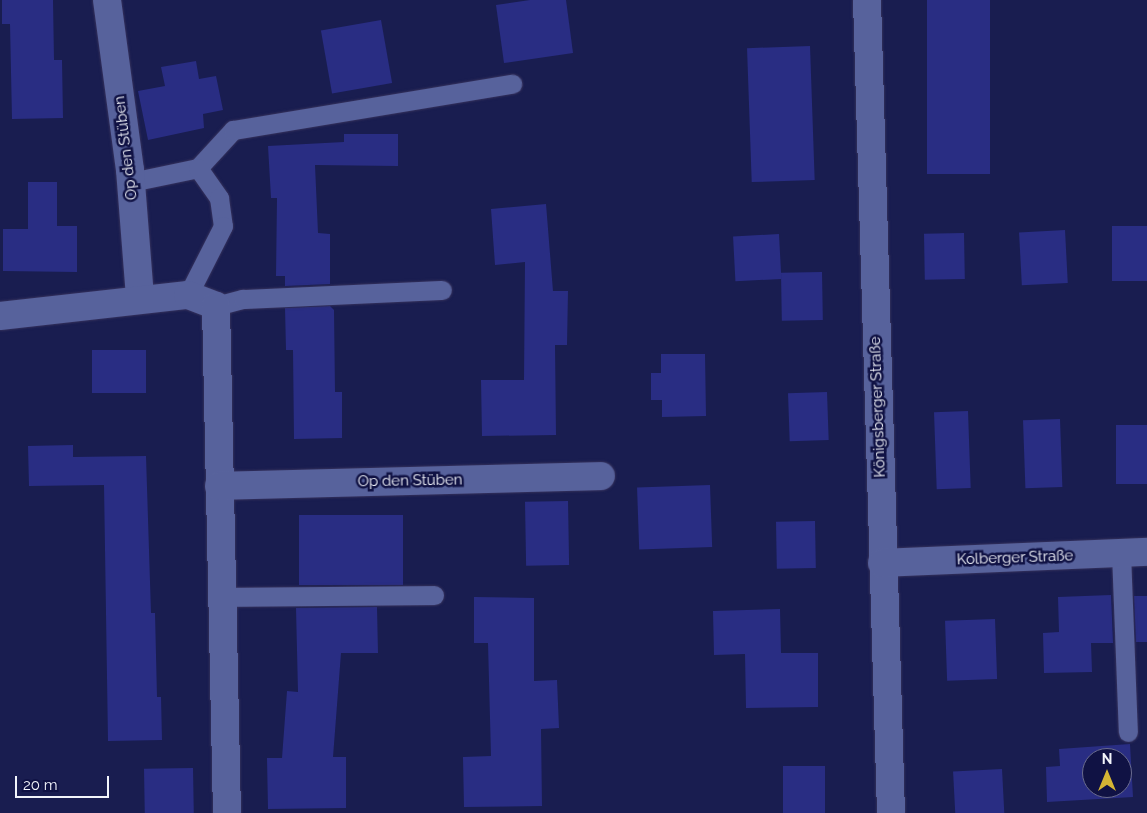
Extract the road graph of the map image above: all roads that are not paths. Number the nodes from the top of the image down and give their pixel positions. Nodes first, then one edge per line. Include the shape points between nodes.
1 (107, 0) edge
2 (867, 0) edge
3 (512, 84) dead end
4 (198, 168) junction
5 (131, 182) junction
6 (442, 290) dead end
7 (188, 295) junction
8 (140, 297) junction
9 (216, 306) junction
10 (0, 316) edge
11 (601, 476) dead end
12 (219, 486) junction
13 (1134, 553) edge
14 (882, 563) junction
15 (434, 595) dead end
16 (222, 597) junction
17 (1128, 732) dead end
18 (227, 813) edge
19 (891, 813) edge

1 - 5 street, Op den Stüben
2 - 14 street, Königsberger Straße
3 - 4 lane via 233,130
4 - 5 lane
4 - 7 lane via 218,198 223,226
5 - 8 street, Op den Stüben
6 - 9 lane via 243,300
7 - 8 street
7 - 9 street
8 - 10 street
9 - 12 street
11 - 12 street, Op den Stüben
12 - 16 street
13 - 14 street, Kolberger Straße
13 - 17 lane
14 - 19 street, Königsberger Straße
15 - 16 lane
16 - 18 street

